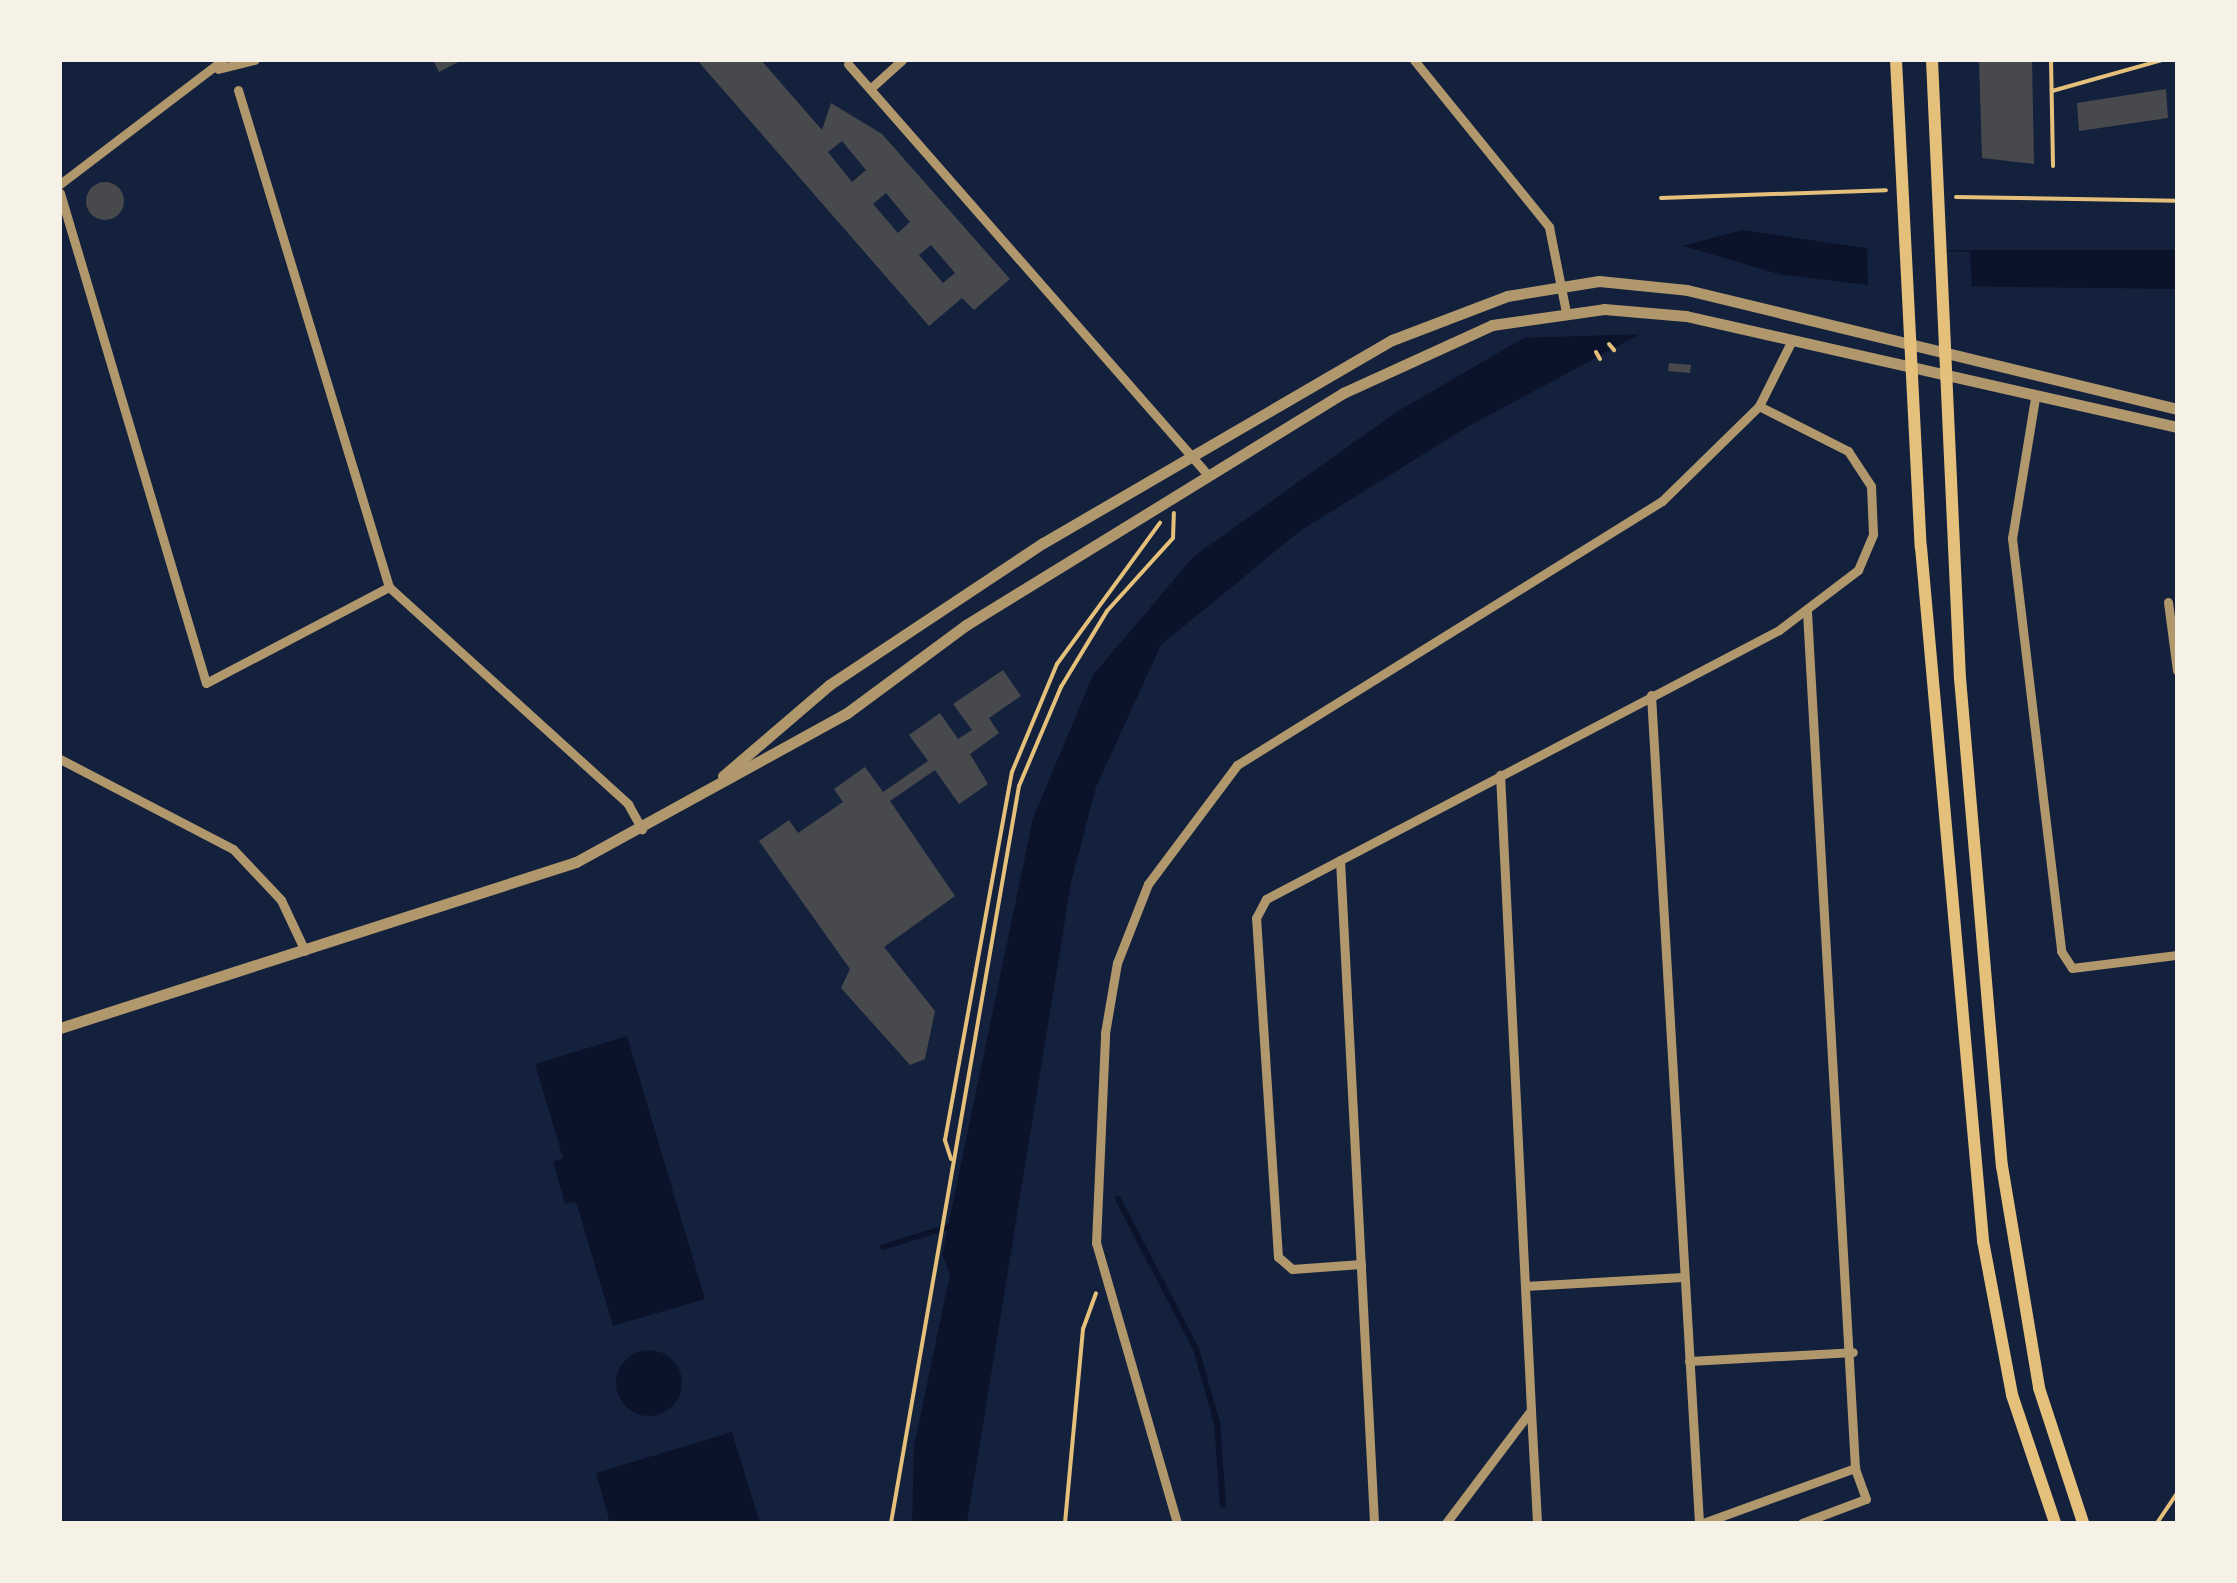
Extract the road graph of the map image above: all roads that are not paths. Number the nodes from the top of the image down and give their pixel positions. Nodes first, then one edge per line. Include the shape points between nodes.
1 (255, 60) edge
2 (902, 60) edge
3 (1414, 60) edge
4 (1896, 60) edge
5 (1932, 60) edge
6 (848, 64) dead end
7 (220, 65) edge
8 (871, 88) junction
9 (238, 90) dead end
10 (60, 184) edge
11 (60, 192) edge
12 (1564, 284) junction
13 (1566, 312) junction
14 (1908, 338) junction
15 (1790, 342) junction
16 (1945, 350) junction
17 (1909, 371) junction
18 (1947, 381) junction
19 (2034, 398) junction
20 (1758, 406) junction
21 (2177, 408) edge
22 (2177, 427) edge
23 (1194, 454) junction
24 (1207, 474) junction
25 (389, 588) junction
26 (2168, 602) dead end
27 (1807, 612) junction
28 (2177, 670) edge
29 (1651, 695) junction
30 (60, 759) edge
31 (1500, 775) junction
32 (713, 786) junction
33 (642, 829) junction
34 (1340, 860) junction
35 (306, 954) junction
36 (2177, 955) edge
37 (60, 1028) edge
38 (1361, 1264) junction
39 (1682, 1276) junction
40 (1525, 1286) junction
41 (1853, 1352) junction
42 (1689, 1362) junction
43 (1531, 1410) junction
44 (1854, 1468) junction
45 (2082, 1520) edge
46 (1176, 1523) edge
47 (1374, 1523) edge
48 (1446, 1523) edge
49 (1537, 1523) edge
50 (1701, 1523) edge
51 (1802, 1523) edge
52 (2055, 1523) edge

1 - 7 street
2 - 8 street
3 - 12 street via 1550,227
4 - 14 main road
5 - 16 main road
6 - 8 street
7 - 10 street
8 - 23 street
9 - 25 street
11 - 25 street via 206,684
12 - 13 street
12 - 14 street via 1617,282 1730,298
12 - 23 street via 1416,328
13 - 15 street via 1686,316
13 - 24 street via 1425,350
14 - 16 street
14 - 17 main road
15 - 17 street
15 - 20 street
16 - 18 main road
16 - 21 street
17 - 18 street
17 - 52 main road via 1983,1241 2012,1394
18 - 19 street
18 - 45 main road via 1960,678 2010,1239 2039,1388
19 - 22 street
19 - 36 street via 2012,538 2061,951 2072,968
20 - 27 street via 1848,451 1871,486 1873,534 1858,570
20 - 46 street via 1662,501 1292,724 1237,765 1148,884 1117,964 1094,1156 1101,1279
23 - 24 street
23 - 32 street via 829,685
24 - 32 street via 847,714
25 - 33 street via 628,804
26 - 28 street
27 - 29 street
27 - 41 street
29 - 31 street
29 - 39 street
30 - 35 street via 233,849 282,900
31 - 34 street
31 - 40 street
32 - 33 street
33 - 35 street via 499,894
34 - 38 street
34 - 38 street via 1266,899 1256,918 1278,1257 1292,1268
35 - 37 street
38 - 47 street
39 - 40 street
39 - 42 street
40 - 43 street
41 - 42 street
41 - 44 street
42 - 50 street
43 - 48 street
43 - 49 street
44 - 50 street
44 - 51 street via 1866,1499

